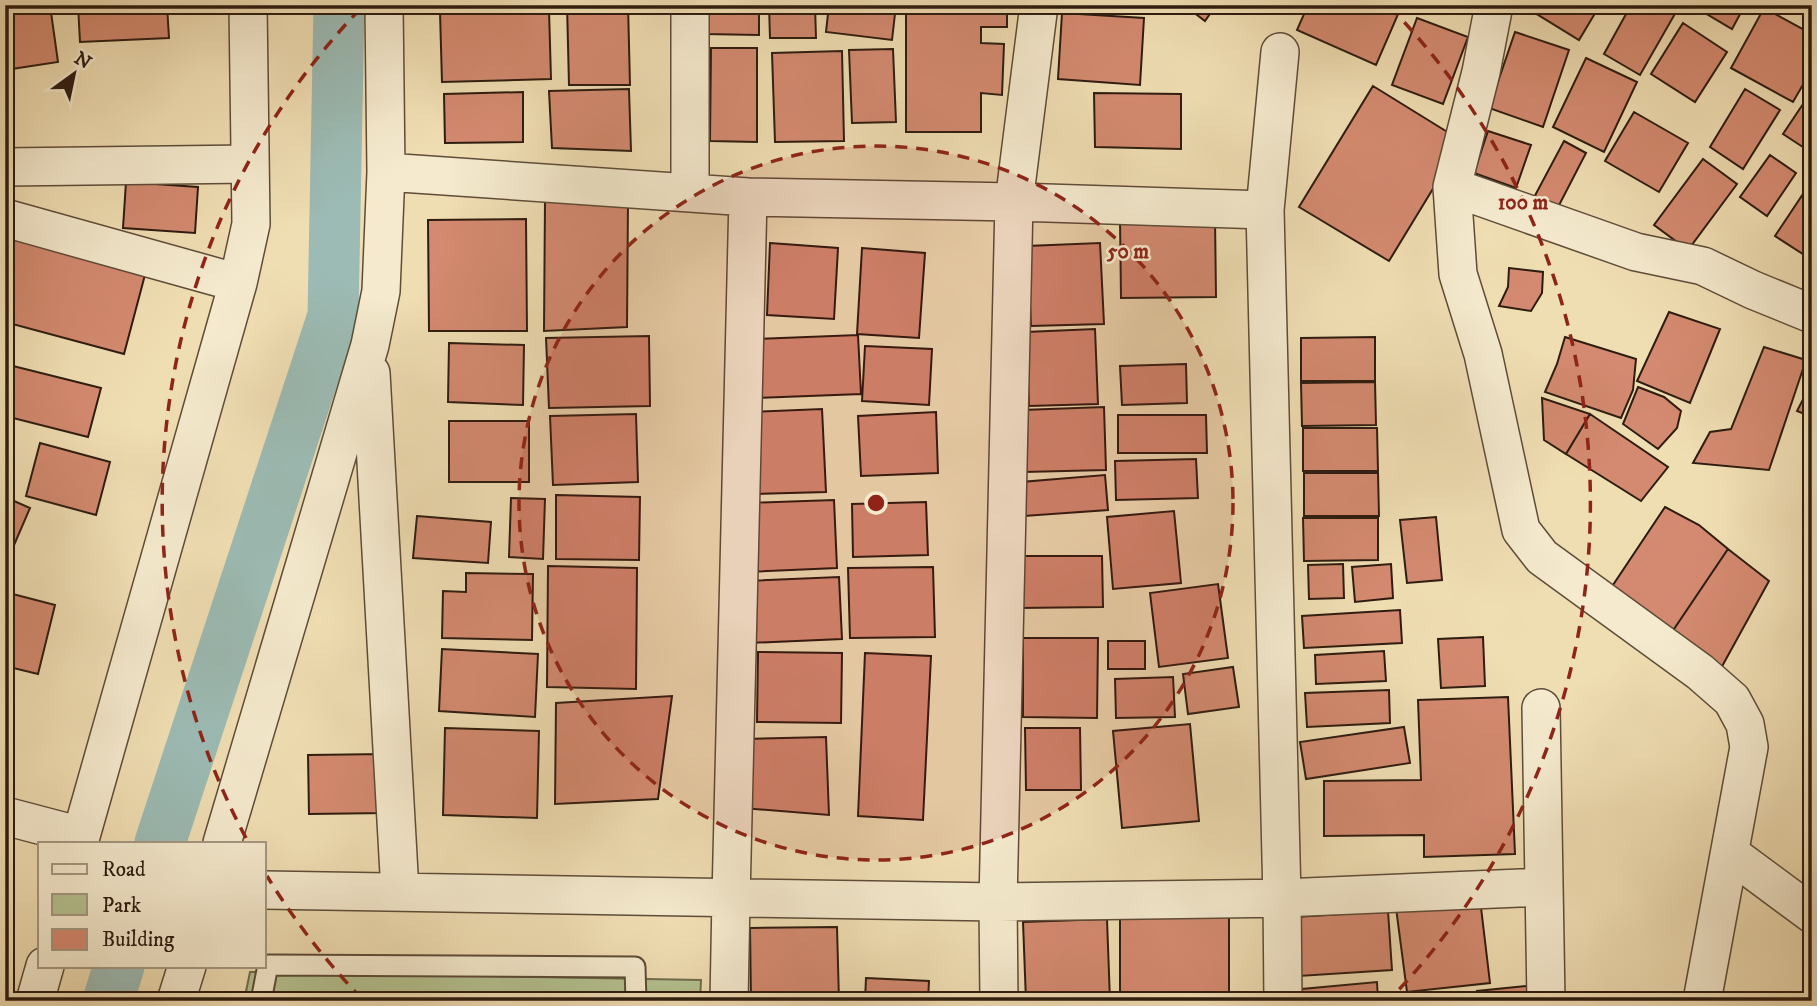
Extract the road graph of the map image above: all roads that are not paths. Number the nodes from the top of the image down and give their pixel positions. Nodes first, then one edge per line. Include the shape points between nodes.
1 (248, 5) edge
2 (384, 5) edge
3 (690, 5) edge
4 (1039, 5) edge
5 (1494, 5) edge
6 (1280, 52) dead end
7 (250, 164) junction
8 (5, 167) edge
9 (386, 172) junction
10 (1452, 187) junction
11 (690, 193) junction
12 (748, 197) junction
13 (1014, 202) junction
14 (1265, 210) junction
15 (5, 218) edge
16 (238, 283) junction
17 (1812, 314) edge
18 (370, 345) junction
19 (1541, 708) dead end
20 (5, 816) edge
21 (80, 840) edge
22 (222, 842) edge
23 (1731, 854) junction
24 (1544, 887) junction
25 (266, 890) edge
26 (400, 892) junction
27 (730, 898) junction
28 (1282, 898) junction
29 (998, 902) junction
30 (1812, 914) edge
31 (44, 968) edge
32 (186, 968) edge
33 (35, 1001) edge
34 (176, 1001) edge
35 (261, 1001) edge
36 (635, 1001) edge
37 (729, 1001) edge
38 (999, 1001) edge
39 (1283, 1001) edge
40 (1546, 1001) edge
41 (1702, 1001) edge

1 - 7 street
2 - 9 street
3 - 11 street
4 - 13 street
5 - 10 street
6 - 14 street
7 - 8 street
7 - 16 street via 251,224
9 - 11 street
9 - 18 street via 380,291
10 - 17 street via 1636,252 1703,267
10 - 23 street via 1458,274 1483,354 1521,530 1542,557 1700,672 1731,700 1745,724 1749,747
11 - 12 street
12 - 13 street
12 - 27 street
13 - 14 street
13 - 29 street
14 - 28 street
15 - 16 street
16 - 21 street
18 - 22 street
18 - 26 street
19 - 24 street
20 - 21 street
23 - 30 street
23 - 41 street
24 - 28 street
24 - 40 street
25 - 26 street
26 - 27 street
27 - 29 street
27 - 37 street
28 - 29 street
28 - 39 street
29 - 38 street
31 - 33 street
32 - 34 street
35 - 36 lane via 268,965 635,967

